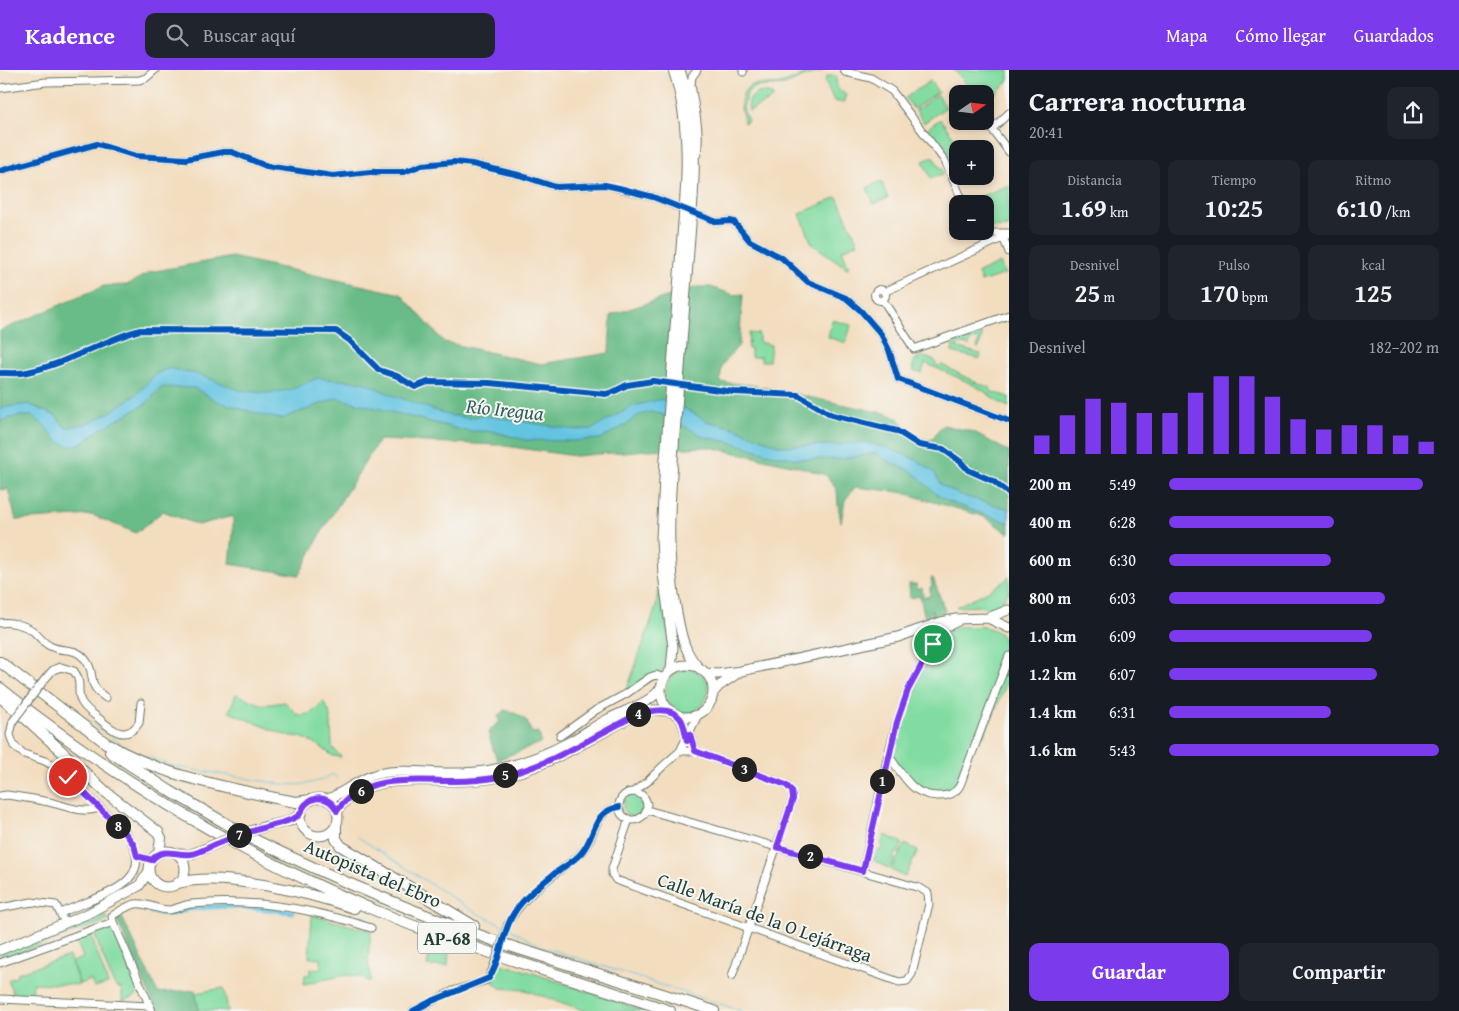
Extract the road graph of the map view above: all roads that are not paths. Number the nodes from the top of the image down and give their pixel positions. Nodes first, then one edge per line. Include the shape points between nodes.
1 (154, 70) edge
2 (673, 70) edge
3 (680, 70) edge
4 (696, 70) edge
5 (845, 71) edge
6 (0, 88) edge
7 (1009, 113) edge
8 (1009, 152) edge
9 (695, 162) junction
10 (0, 171) edge
11 (960, 195) edge
12 (689, 197) junction
13 (678, 207) dead end
14 (700, 215) dead end
15 (1005, 235) edge
16 (979, 240) edge
17 (984, 240) edge
18 (982, 246) junction
19 (1009, 252) edge
20 (1009, 315) edge
21 (1009, 421) edge
22 (669, 459) junction
23 (1009, 609) edge
24 (970, 618) junction
25 (988, 618) junction
26 (0, 623) edge
27 (1009, 627) edge
28 (1009, 656) edge
29 (0, 662) edge
30 (0, 670) edge
31 (671, 670) junction
32 (702, 671) junction
33 (741, 671) junction
34 (664, 678) junction
35 (0, 688) edge
36 (660, 689) junction
37 (713, 693) junction
38 (0, 697) edge
39 (106, 698) dead end
40 (141, 703) dead end
41 (669, 711) junction
42 (698, 715) junction
43 (679, 717) junction
44 (560, 736) dead end
45 (688, 738) junction
46 (680, 751) junction
47 (695, 751) junction
48 (888, 755) junction
49 (642, 787) junction
50 (633, 792) junction
51 (0, 796) edge
52 (643, 796) junction
53 (311, 800) junction
54 (326, 800) junction
55 (619, 807) junction
56 (99, 808) junction
57 (646, 810) junction
58 (337, 811) junction
59 (301, 819) junction
60 (629, 819) junction
61 (336, 826) junction
62 (239, 831) dead end
63 (223, 837) dead end
64 (249, 837) dead end
65 (233, 843) dead end
66 (777, 847) junction
67 (200, 851) junction
68 (174, 853) junction
69 (137, 856) junction
70 (156, 856) junction
71 (149, 871) junction
72 (863, 871) junction
73 (184, 873) junction
74 (178, 883) junction
75 (159, 885) junction
76 (139, 886) junction
77 (0, 908) edge
78 (61, 913) junction
79 (113, 922) junction
80 (66, 924) junction
81 (371, 928) dead end
82 (748, 928) junction
83 (0, 950) edge
84 (0, 963) edge
85 (553, 973) junction
86 (732, 976) dead end
87 (617, 979) junction
88 (0, 1000) edge
89 (151, 1009) edge
90 (413, 1011) edge
91 (670, 1011) edge
92 (714, 1011) edge

1 - 6 street via 146,78 138,80 46,82
2 - 12 main road via 682,103
3 - 9 main road via 692,116
4 - 9 street via 691,84 699,143
5 - 11 street via 871,78 892,91 945,161
7 - 8 street via 992,129
9 - 12 main road
10 - 13 street via 97,144 136,156 186,160 232,152 266,166 333,176 404,172 422,165 454,162 519,175 556,187 605,185
12 - 22 main road, bridge
14 - 21 street via 717,222 734,222 750,241 782,258 808,282 846,298 881,334 898,379
15 - 18 street
15 - 19 street
16 - 18 street
17 - 18 street
18 - 20 street via 884,296 912,348 920,348
22 - 31 main road via 661,539 673,648
22 - 32 main road via 671,571 682,635 692,660
23 - 25 main road
23 - 27 main road
24 - 25 main road
24 - 33 main road via 942,622 898,638
24 - 48 street via 939,631 908,690
25 - 27 main road
26 - 39 street via 30,629 49,646 78,653 89,667 94,687
28 - 48 street via 959,787 946,796 930,795 913,787
29 - 53 highway via 106,743 140,761 181,776 271,797 296,802
30 - 62 highway via 108,751
31 - 32 main road via 688,665
31 - 34 main road
32 - 33 main road via 718,674
32 - 37 main road via 712,684
33 - 37 main road
34 - 36 main road
34 - 44 street via 650,677
35 - 63 highway via 108,768
36 - 41 main road
36 - 54 main road via 654,696 535,758 474,772 379,774 365,778
37 - 42 main road via 709,705
38 - 70 highway via 107,794 158,832 161,838
40 - 56 street, bridge via 139,723 129,733 113,731 82,703 79,681 74,672 61,667 53,670 12,721 10,735 14,746 62,771
41 - 43 main road
41 - 58 main road via 651,710 638,714 533,768 479,780 382,783 351,796
42 - 43 main road
42 - 45 street
43 - 45 street
45 - 46 street
45 - 47 street
46 - 47 street
46 - 49 street
47 - 66 street via 786,785 792,791 793,799
48 - 72 street
49 - 50 street
49 - 52 street
50 - 52 street
50 - 55 street via 622,798
51 - 56 street via 49,802 84,811
52 - 57 street
53 - 54 main road
53 - 59 main road via 303,807
54 - 58 main road
55 - 60 street
55 - 90 street, bridge via 604,812 582,852 528,896 513,914 487,980 446,994
56 - 69 street via 126,834
57 - 60 street via 642,817
57 - 66 street
58 - 61 main road
59 - 61 main road via 307,831 318,836 328,834
59 - 67 main road, bridge via 267,826
60 - 82 street, Calle María de la O Lejárraga via 612,869 613,877
61 - 87 highway via 336,839 341,846 466,922 502,939
64 - 87 highway, Autopista del Ebro / AP-68 via 388,900 504,943
65 - 85 highway, Autopista del Ebro / AP-68 via 290,873 387,915
66 - 72 street
66 - 82 street
67 - 68 main road via 189,855
67 - 73 main road via 191,859
68 - 70 main road via 164,852
68 - 73 main road via 184,863
69 - 70 street
69 - 78 street via 136,869 125,883
70 - 71 main road
71 - 75 main road
71 - 76 main road
72 - 82 street, Calle María de la O Lejárraga via 928,893 929,902 912,974 907,981 899,982
73 - 74 main road
74 - 75 main road via 171,887
74 - 85 highway via 189,880 229,882 300,893
75 - 76 main road
76 - 80 main road
77 - 78 street via 32,902 56,905
78 - 80 street
79 - 81 street via 112,916 138,903 165,910 188,904 240,903 300,909
79 - 84 street
79 - 89 street
80 - 83 main road
82 - 86 street
85 - 91 highway, Autopista del Ebro / AP-68
87 - 92 highway, Autopista del Ebro / AP-68
88 - 89 street

